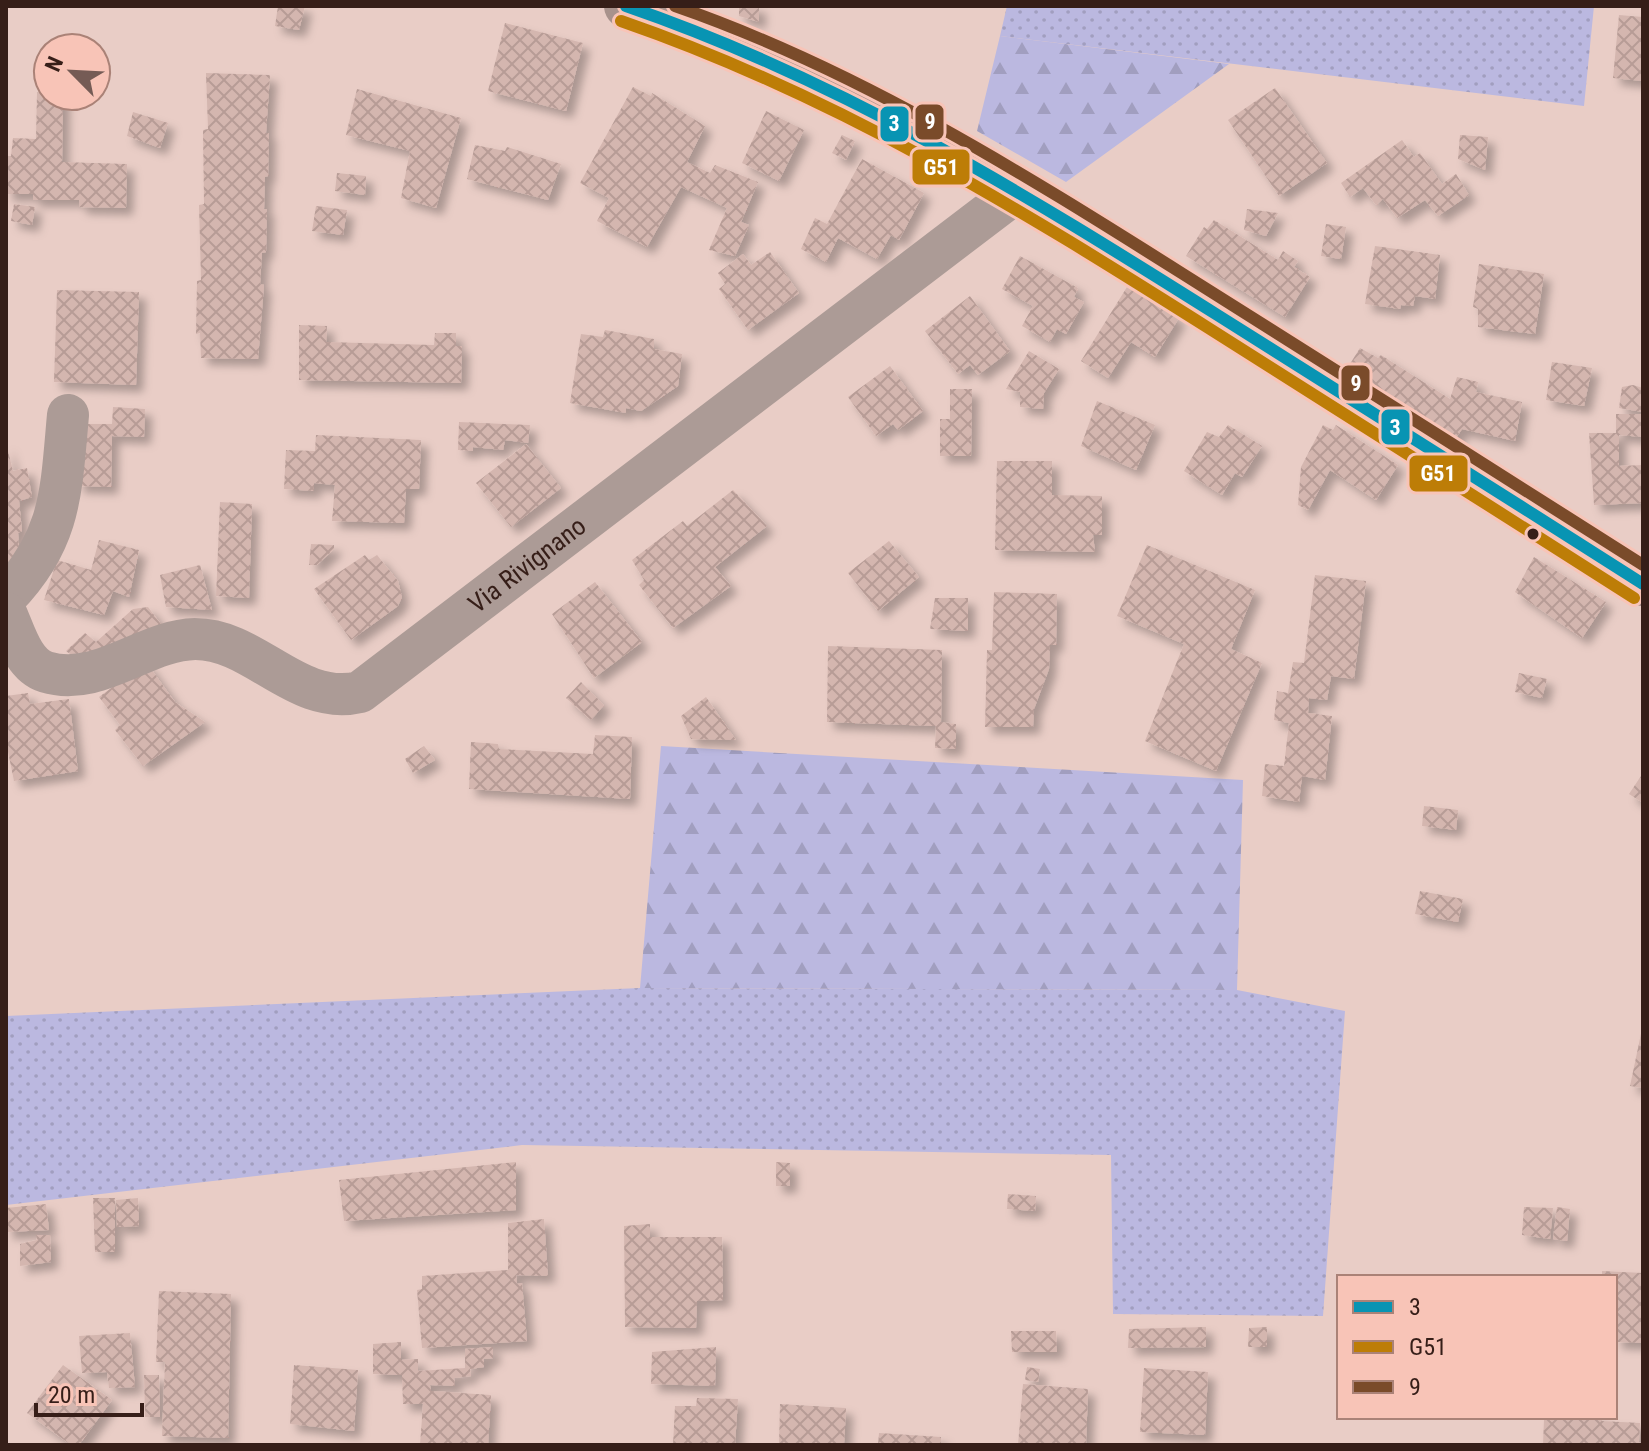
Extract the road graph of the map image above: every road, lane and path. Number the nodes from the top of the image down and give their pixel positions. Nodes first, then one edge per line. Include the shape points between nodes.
1 (626, 6) edge
2 (1019, 190) junction
3 (68, 415) dead end
4 (1643, 584) edge
5 (6, 597) edge
6 (6, 613) edge

1 - 2 main road via 779,61 887,114
2 - 4 main road
2 - 6 street, Via Rivignano via 360,692 321,694 229,648 194,639 106,668 69,674 44,671 28,660
3 - 5 street via 60,505 52,532 28,574

